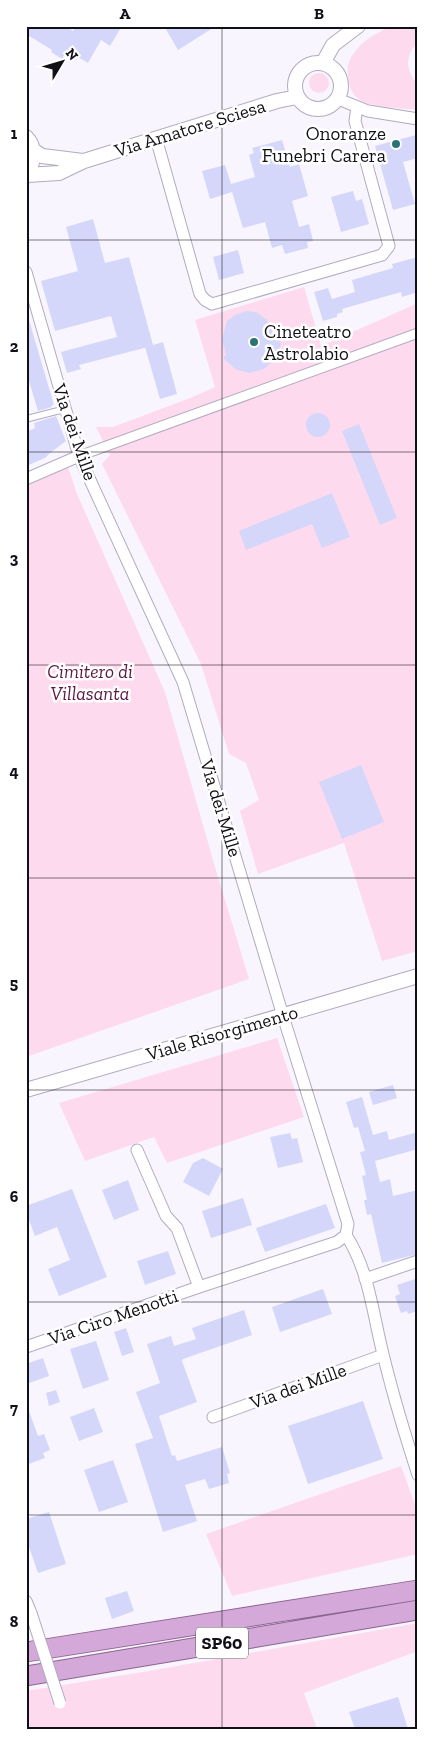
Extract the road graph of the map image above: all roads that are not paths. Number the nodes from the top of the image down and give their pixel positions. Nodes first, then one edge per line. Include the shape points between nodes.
1 (358, 26) edge
2 (323, 63) junction
3 (297, 96) junction
4 (338, 99) junction
5 (357, 107) junction
6 (418, 119) edge
7 (26, 136) edge
8 (156, 138) junction
9 (33, 150) junction
10 (84, 161) junction
11 (27, 175) edge
12 (26, 272) edge
13 (418, 333) edge
14 (65, 408) junction
15 (26, 419) edge
16 (79, 456) junction
17 (26, 479) edge
18 (418, 976) edge
19 (283, 1016) junction
20 (26, 1090) edge
21 (137, 1150) dead end
22 (346, 1235) junction
23 (418, 1261) edge
24 (365, 1279) junction
25 (200, 1286) junction
26 (26, 1347) edge
27 (383, 1355) junction
28 (213, 1417) dead end
29 (418, 1475) edge
30 (418, 1590) edge
31 (26, 1601) edge
32 (418, 1610) edge
33 (26, 1652) edge
34 (26, 1676) edge
35 (60, 1703) dead end

1 - 2 street via 333,45
2 - 3 street via 308,65 300,71 295,84
2 - 4 street via 335,70 340,78
3 - 4 street via 306,106 315,109 327,108
3 - 8 street, Via Amatore Sciesa
4 - 5 street
5 - 6 street
5 - 8 street via 356,121 389,246 386,251 382,255 212,304 200,294
7 - 9 street
8 - 10 street, Via Amatore Sciesa
9 - 10 street, Via Amatore Sciesa via 42,156
9 - 11 street via 34,159
10 - 11 street, Via Amatore Sciesa via 59,174
12 - 14 street, Via dei Mille
13 - 16 street
14 - 15 lane
14 - 16 street, Via dei Mille
16 - 17 street
16 - 19 street, Via dei Mille via 183,682
18 - 19 street, Viale Risorgimento
19 - 20 street, Viale Risorgimento
19 - 22 street, Via dei Mille via 348,1224
21 - 25 street, Via Ciro Menotti via 166,1216 177,1228
22 - 24 street, Via dei Mille via 354,1247
22 - 25 street, Via Ciro Menotti via 337,1242
23 - 24 street
24 - 27 street, Via dei Mille
25 - 26 street, Via Ciro Menotti
27 - 28 street, Via dei Mille
27 - 29 street, Via dei Mille
30 - 33 highway, SP60
31 - 35 street, bridge
32 - 34 highway, SP60

